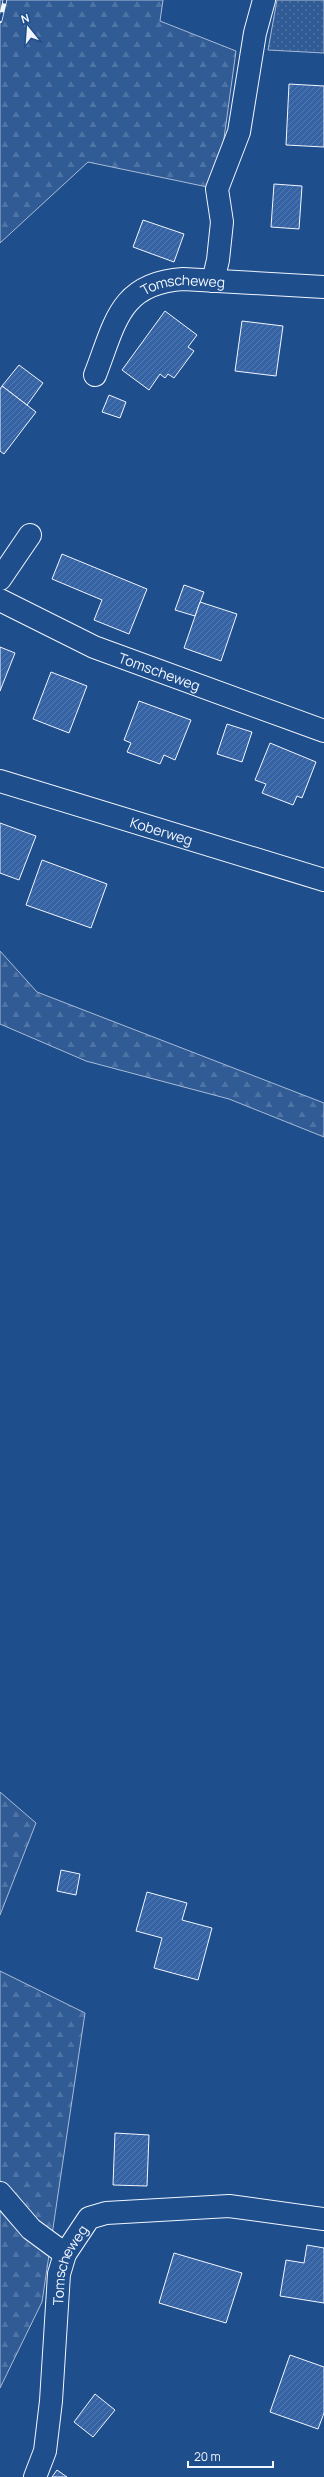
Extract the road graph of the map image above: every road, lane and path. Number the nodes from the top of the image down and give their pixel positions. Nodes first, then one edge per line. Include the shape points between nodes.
1 (264, 0) edge
2 (212, 281) junction
3 (324, 287) edge
4 (95, 375) dead end
5 (30, 535) dead end
6 (0, 579) edge
7 (0, 600) edge
8 (324, 731) edge
9 (0, 781) edge
10 (324, 880) edge
11 (0, 2193) edge
12 (324, 2219) edge
13 (65, 2254) junction
14 (35, 2477) edge

1 - 2 street via 255,33 239,132 217,189 222,222 218,260
2 - 3 street, Tomscheweg
2 - 4 street, Tomscheweg via 166,280 133,296 119,313
5 - 6 street
7 - 8 street, Tomscheweg via 94,647
9 - 10 street, Koberweg
11 - 13 street via 31,2229
12 - 13 street, Tomscheweg via 229,2206 106,2213 89,2218
13 - 14 street, Tomscheweg via 59,2274 51,2401 44,2451

